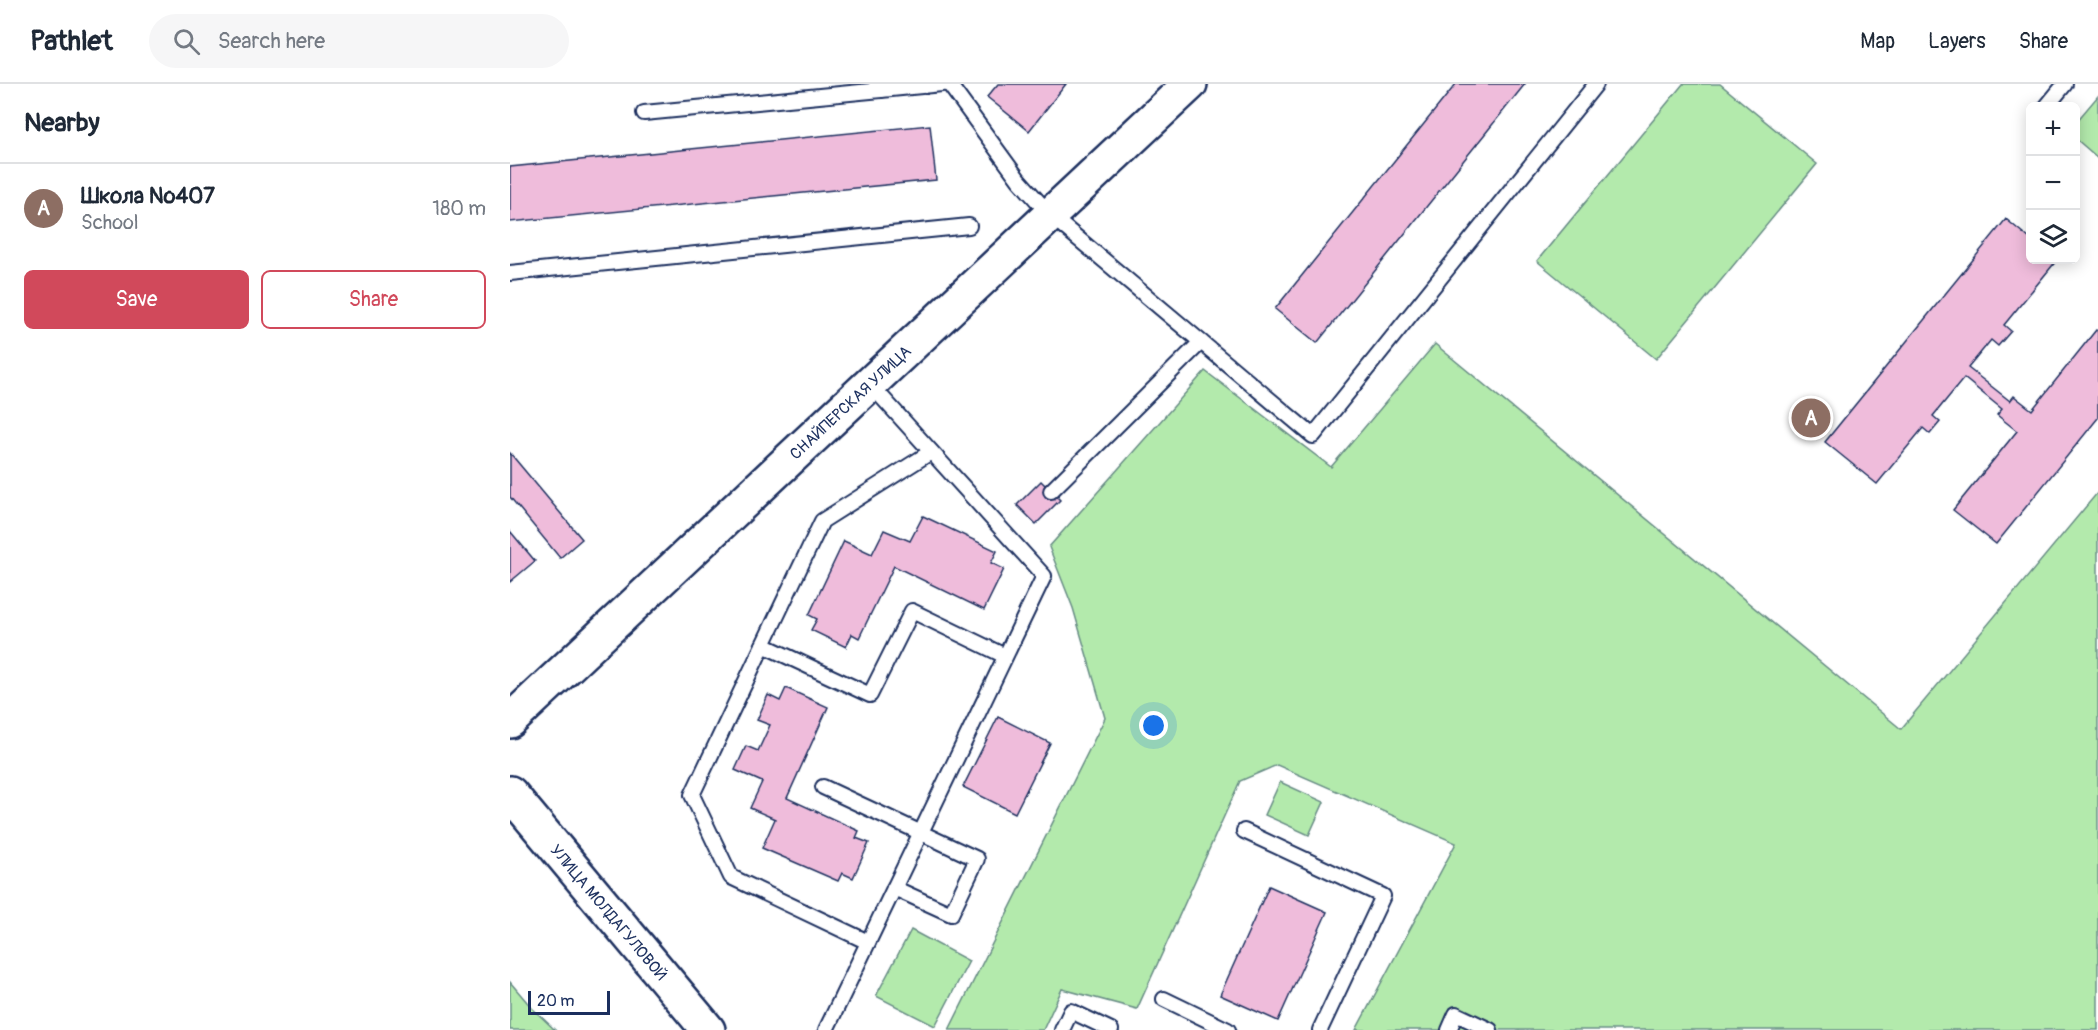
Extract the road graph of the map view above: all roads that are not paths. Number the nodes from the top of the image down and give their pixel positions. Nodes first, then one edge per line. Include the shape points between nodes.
1 (942, 84) edge
2 (949, 84) edge
3 (1190, 84) edge
4 (1596, 84) edge
5 (2065, 84) edge
6 (878, 87) edge
7 (2050, 102) edge
8 (644, 113) dead end
9 (1050, 215) junction
10 (969, 226) dead end
11 (510, 273) edge
12 (1201, 342) junction
13 (870, 384) junction
14 (931, 452) junction
15 (1051, 490) dead end
16 (763, 645) junction
17 (1005, 656) junction
18 (510, 721) edge
19 (824, 787) dead end
20 (510, 793) edge
21 (1244, 831) dead end
22 (921, 832) junction
23 (894, 888) junction
24 (868, 942) junction
25 (1164, 999) dead end
26 (708, 1030) edge
27 (826, 1030) edge
28 (1062, 1030) edge
29 (1111, 1030) edge
30 (1228, 1030) edge
31 (1320, 1030) edge
32 (1449, 1030) edge
33 (1490, 1030) edge

1 - 6 lane
2 - 9 lane via 1019,180
3 - 9 street, СНАЙПЕРСКАЯ УЛИЦА
4 - 12 lane via 1313,436
5 - 7 lane
6 - 8 lane
9 - 12 lane
9 - 13 street, СНАЙПЕРСКАЯ УЛИЦА
10 - 11 lane
12 - 15 lane
13 - 14 lane
13 - 18 street, СНАЙПЕРСКАЯ УЛИЦА
14 - 16 lane via 822,521
14 - 17 lane via 1044,576
16 - 17 lane via 870,695 912,611
16 - 24 lane via 692,795 731,877
17 - 22 lane
19 - 22 lane
20 - 26 street, УЛИЦА МОЛДАГУЛОВОЙ
21 - 31 lane via 1383,896
22 - 23 lane
22 - 23 lane via 977,859 951,914
23 - 24 lane
24 - 27 lane
25 - 30 lane
28 - 29 lane via 1071,1011
32 - 33 lane via 1456,1014

